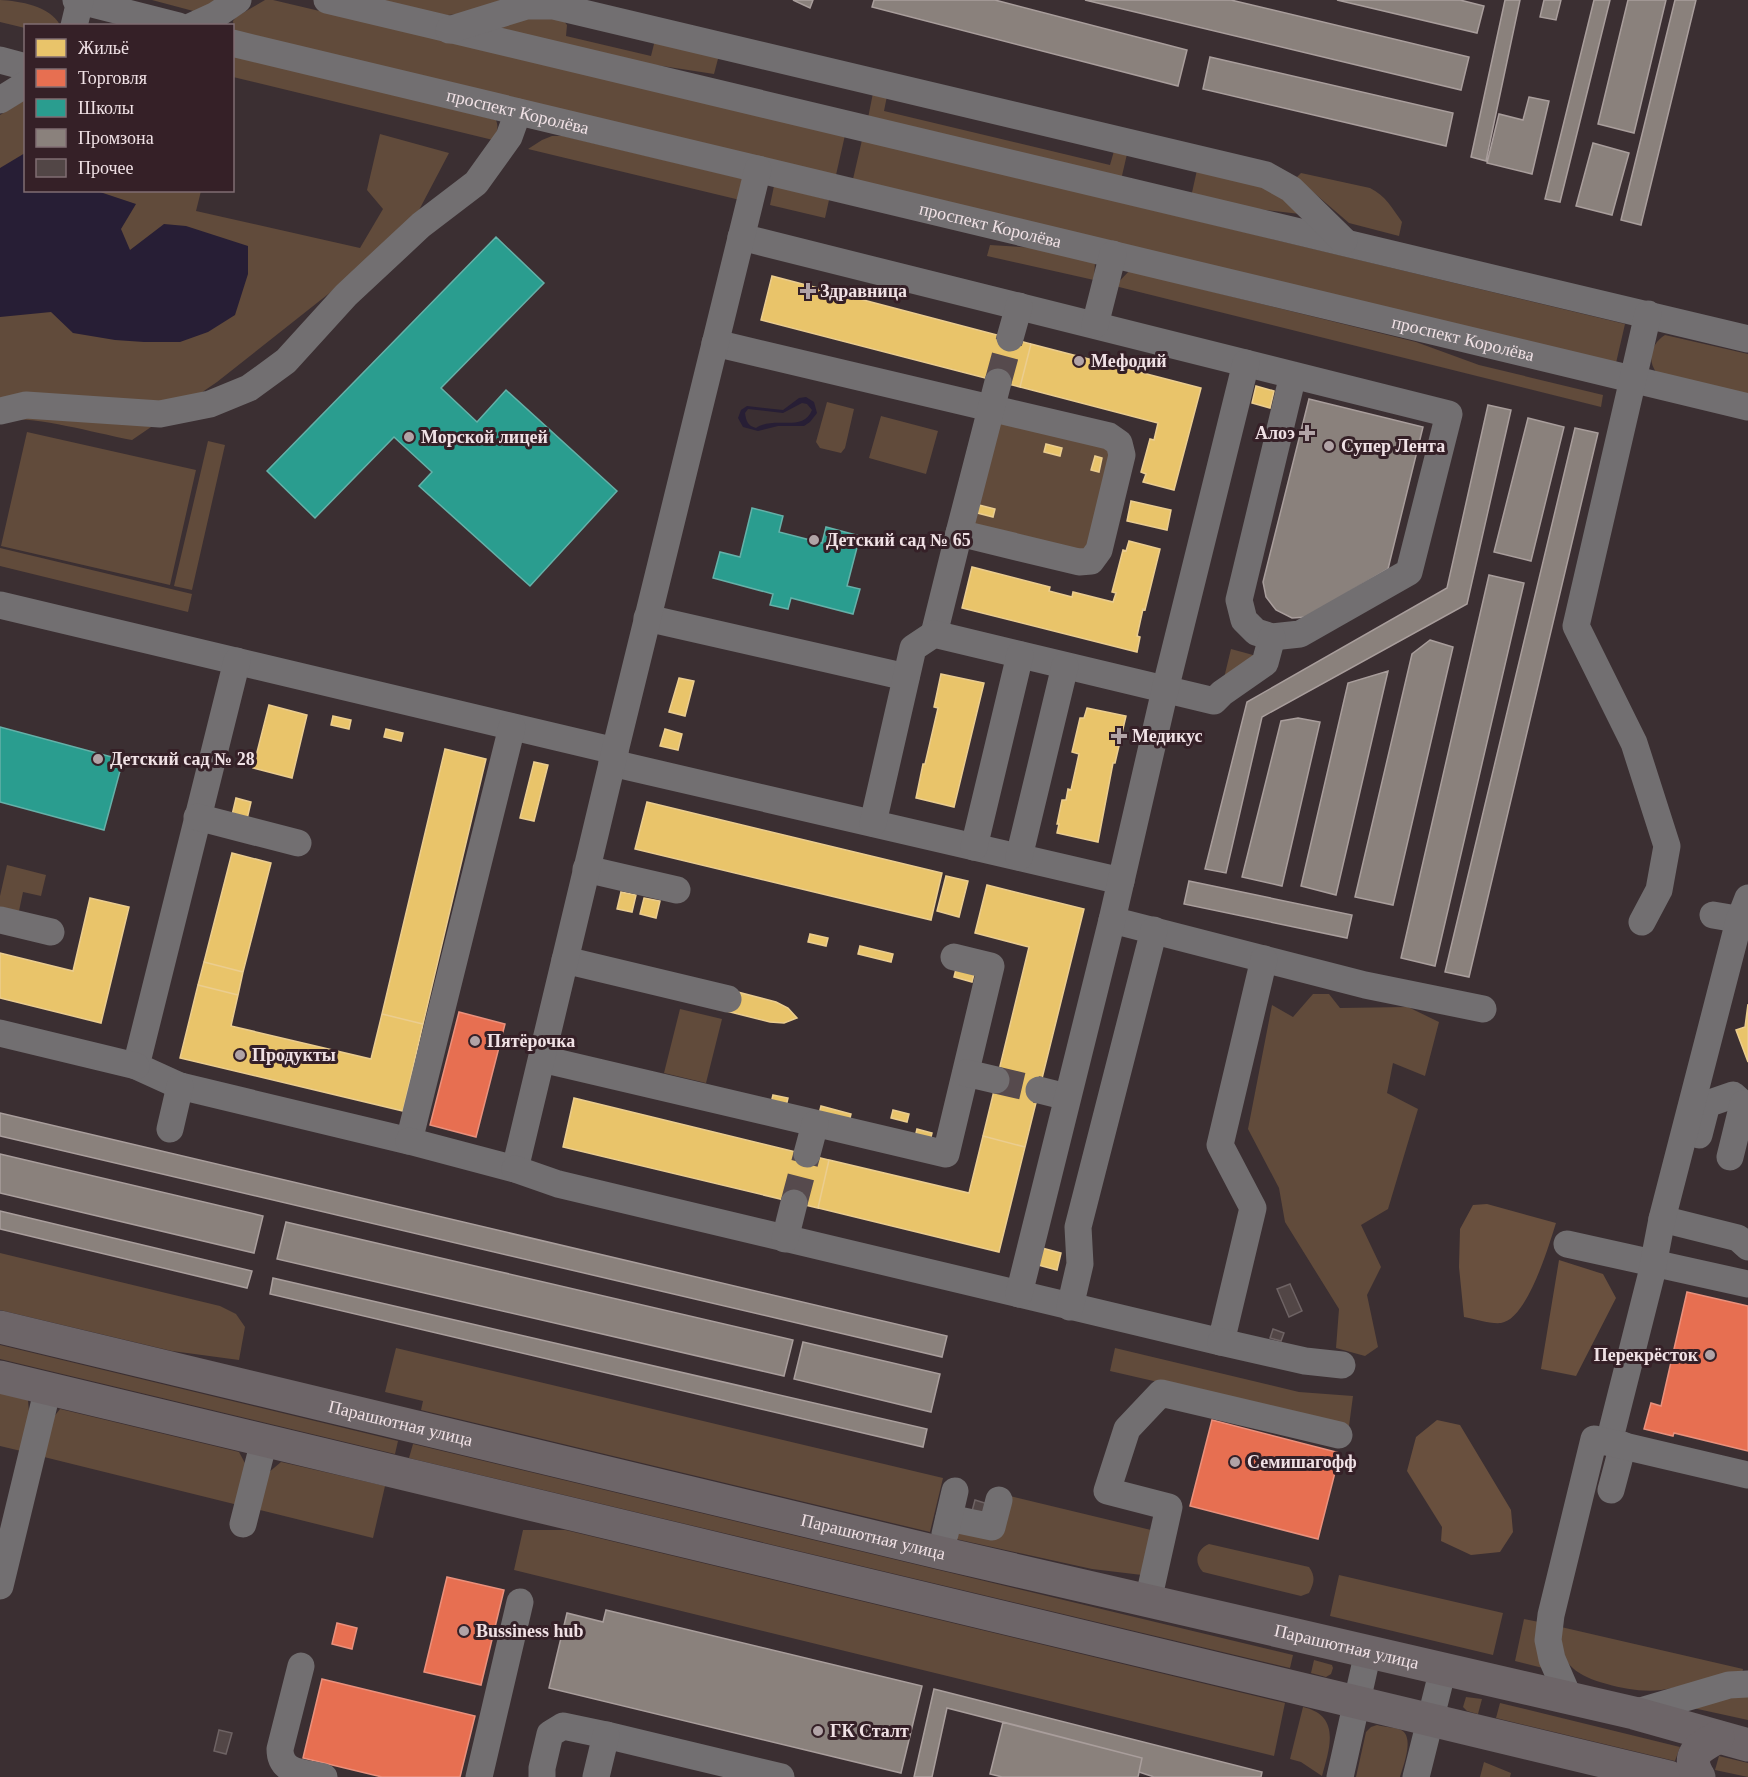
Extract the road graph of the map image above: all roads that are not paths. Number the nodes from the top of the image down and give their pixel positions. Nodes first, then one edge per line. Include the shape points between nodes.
1 (78, 0) edge
2 (237, 0) edge
3 (327, 0) edge
4 (74, 24) edge
5 (171, 24) edge
6 (196, 24) edge
7 (448, 30) junction
8 (234, 43) edge
9 (0, 60) edge
10 (24, 66) edge
11 (24, 85) edge
12 (0, 100) edge
13 (518, 112) junction
14 (758, 169) junction
15 (741, 237) junction
16 (1344, 241) junction
17 (1113, 254) junction
18 (1019, 306) junction
19 (1648, 314) junction
20 (1095, 325) junction
21 (1010, 338) tunnel mouth
22 (1748, 339) edge
23 (715, 343) junction
24 (1246, 363) junction
25 (1293, 375) junction
26 (1633, 380) junction
27 (998, 382) tunnel mouth
28 (1748, 407) edge
29 (991, 408) junction
30 (0, 411) edge
31 (959, 533) junction
32 (0, 605) edge
33 (647, 618) junction
34 (934, 634) junction
35 (1272, 638) junction
36 (1020, 655) junction
37 (237, 661) junction
38 (1065, 666) junction
39 (906, 677) junction
40 (1165, 690) junction
41 (512, 728) junction
42 (613, 757) junction
43 (197, 817) junction
44 (873, 824) junction
45 (298, 843) dead end
46 (974, 847) junction
47 (1018, 858) junction
48 (586, 869) junction
49 (1121, 881) junction
50 (677, 890) dead end
51 (1741, 909) edge
52 (0, 920) edge
53 (1112, 920) junction
54 (1642, 922) dead end
55 (1154, 930) junction
56 (51, 932) dead end
57 (954, 957) dead end
58 (1264, 959) junction
59 (565, 960) junction
60 (728, 999) dead end
61 (1483, 1009) dead end
62 (0, 1033) edge
63 (542, 1059) junction
64 (136, 1066) junction
65 (966, 1073) junction
66 (996, 1080) tunnel mouth
67 (180, 1086) junction
68 (1039, 1090) tunnel mouth
69 (1067, 1097) junction
70 (1746, 1106) edge
71 (815, 1124) junction
72 (170, 1129) dead end
73 (409, 1141) junction
74 (807, 1154) tunnel mouth
75 (1730, 1157) dead end
76 (515, 1169) junction
77 (795, 1203) tunnel mouth
78 (1670, 1221) junction
79 (785, 1239) junction
80 (1567, 1244) dead end
81 (1748, 1247) edge
82 (1653, 1264) junction
83 (1748, 1284) edge
84 (1019, 1294) junction
85 (1070, 1307) junction
86 (0, 1327) edge
87 (1221, 1342) junction
88 (1342, 1365) dead end
89 (0, 1377) edge
90 (48, 1388) junction
91 (1339, 1435) dead end
92 (264, 1441) junction
93 (1609, 1442) junction
94 (1748, 1475) edge
95 (1611, 1490) dead end
96 (955, 1491) dead end
97 (999, 1500) dead end
98 (949, 1518) junction
99 (243, 1524) dead end
100 (941, 1553) junction
101 (0, 1586) edge
102 (1148, 1601) junction
103 (520, 1602) dead end
104 (1368, 1652) junction
105 (301, 1666) dead end
106 (1443, 1669) junction
107 (1748, 1684) edge
108 (1569, 1698) junction
109 (1357, 1703) junction
110 (1634, 1713) junction
111 (1430, 1721) junction
112 (606, 1735) junction
113 (1733, 1741) edge
114 (324, 1777) edge
115 (479, 1777) edge
116 (542, 1777) edge
117 (596, 1777) edge
118 (781, 1777) edge
119 (1340, 1777) edge
120 (1416, 1777) edge
121 (1669, 1777) edge
122 (1699, 1777) edge

1 - 4 street
1 - 5 street
2 - 6 street
3 - 7 street
7 - 16 street
7 - 16 street via 526,6 554,6 1266,175 1291,189
8 - 13 street, проспект Королёва
9 - 10 street
11 - 12 street
13 - 14 street, проспект Королёва
13 - 30 street via 509,137 476,183 421,225 346,295 286,361 249,388 210,404 160,414 26,405
14 - 15 street
14 - 17 street, проспект Королёва
15 - 18 street
15 - 23 street
16 - 19 street
17 - 20 street
17 - 26 street, проспект Королёва
18 - 20 street
18 - 21 street
19 - 22 street
19 - 26 street
20 - 24 street
23 - 29 street
23 - 33 street
24 - 25 street
24 - 40 street
25 - 35 street via 1239,600 1244,620 1256,632
25 - 35 street via 1449,414 1409,572 1299,634
26 - 28 street, проспект Королёва
26 - 54 street via 1576,626 1634,744 1667,846 1659,890
27 - 29 street
29 - 31 street
29 - 31 street via 1109,436 1119,443 1122,455 1099,550 1091,561 1079,562
31 - 34 street
32 - 37 street
33 - 39 street
33 - 42 street
34 - 36 street
34 - 39 street via 913,648
35 - 40 street via 1265,663 1214,701
36 - 38 street
36 - 46 street
37 - 41 street
37 - 43 street
38 - 40 street
38 - 47 street
39 - 44 street
40 - 49 street
41 - 42 street
41 - 73 street
42 - 44 street
42 - 48 street
43 - 45 street
43 - 64 street
44 - 46 street
46 - 47 street
47 - 49 street
48 - 50 street
48 - 59 street
49 - 53 street
51 - 78 street
52 - 56 street
53 - 55 street
53 - 69 street
55 - 58 street
55 - 85 street via 1078,1227 1080,1264
57 - 65 street via 991,966
58 - 61 street
58 - 87 street via 1220,1145 1252,1209
59 - 60 street
59 - 63 street
62 - 64 street
63 - 71 street
63 - 76 street
64 - 67 street
65 - 66 street
65 - 71 street via 946,1154
67 - 72 street
67 - 73 street
68 - 69 street
69 - 84 street
70 - 75 street
70 - 78 street via 1733,1095 1707,1104
71 - 74 street
73 - 76 street
76 - 79 street via 558,1184
77 - 79 street
78 - 81 street via 1738,1238
78 - 82 street
79 - 84 street
80 - 82 street
82 - 83 street
82 - 93 street
84 - 85 street
85 - 87 street
86 - 100 main road, Парашютная улица
87 - 88 street
89 - 90 main road
90 - 92 main road
90 - 101 street
91 - 102 street via 1161,1394 1127,1429 1107,1491 1169,1506
92 - 99 street
92 - 109 main road
93 - 94 street
93 - 95 street
93 - 108 street via 1551,1615 1548,1640 1552,1659
96 - 98 street
97 - 98 street via 992,1527
98 - 100 street
100 - 102 main road, Парашютная улица
102 - 104 main road, Парашютная улица
103 - 115 street
104 - 106 main road, Парашютная улица
104 - 109 street
105 - 114 street via 280,1758 291,1769
106 - 108 main road, Парашютная улица
106 - 111 street
107 - 110 street via 1729,1685
108 - 110 main road, Парашютная улица
109 - 111 main road
109 - 119 street
110 - 113 main road, Парашютная улица
111 - 120 street
111 - 121 main road
112 - 116 street via 569,1726 555,1728 550,1734
112 - 117 street
112 - 118 street
113 - 122 main road via 1697,1750 1693,1766

